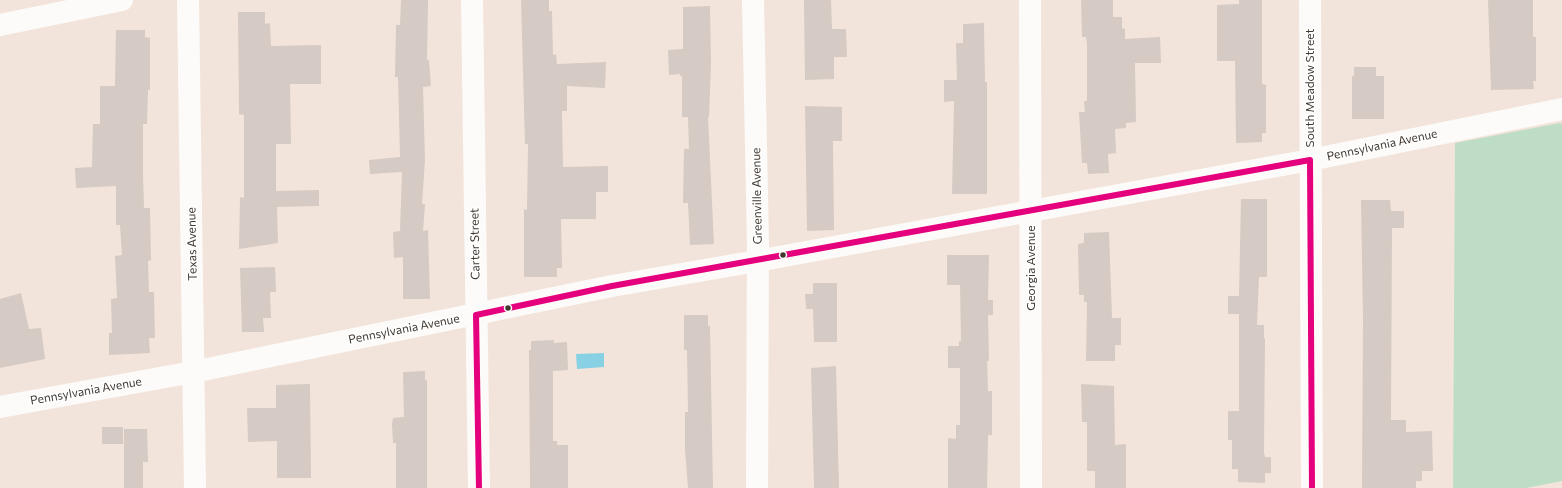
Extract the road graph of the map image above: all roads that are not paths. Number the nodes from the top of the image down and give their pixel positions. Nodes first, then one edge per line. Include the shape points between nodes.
1 (122, 0) edge
2 (188, 0) edge
3 (472, 0) edge
4 (753, 0) edge
5 (1030, 0) edge
6 (1310, 0) edge
7 (0, 24) edge
8 (1562, 109) edge
9 (1310, 160) junction
10 (1030, 210) junction
11 (757, 261) junction
12 (476, 315) junction
13 (193, 372) junction
14 (0, 407) edge
15 (195, 488) edge
16 (479, 488) edge
17 (757, 488) edge
18 (1031, 488) edge
19 (1312, 488) edge

1 - 7 street
2 - 13 street, Texas Avenue
3 - 12 street, Carter Street
4 - 11 street, Greenville Avenue
5 - 10 street, Georgia Avenue
6 - 9 street, South Meadow Street
8 - 9 street, Pennsylvania Avenue
9 - 10 street, Pennsylvania Avenue
9 - 19 street, South Meadow Street
10 - 11 street, Pennsylvania Avenue
10 - 18 street, Georgia Avenue
11 - 12 street, Pennsylvania Avenue via 612,286
11 - 17 street, Greenville Avenue
12 - 13 street, Pennsylvania Avenue
12 - 16 street, Carter Street
13 - 14 street, Pennsylvania Avenue
13 - 15 street, Texas Avenue

